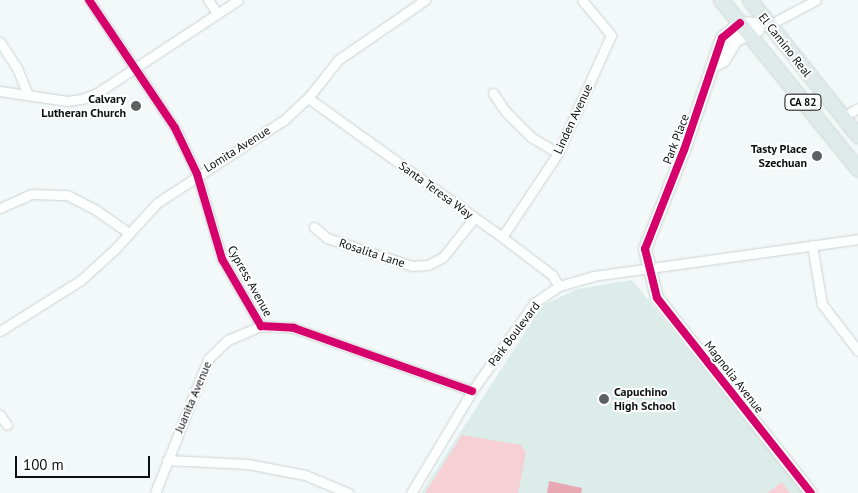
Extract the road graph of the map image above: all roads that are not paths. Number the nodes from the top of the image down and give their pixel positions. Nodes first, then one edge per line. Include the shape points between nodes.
1 (89, 0) edge
2 (208, 0) edge
3 (238, 0) edge
4 (425, 0) edge
5 (582, 0) edge
6 (721, 0) edge
7 (750, 0) edge
8 (816, 0) edge
9 (217, 13) junction
10 (740, 23) junction
11 (769, 25) junction
12 (749, 34) junction
13 (0, 42) edge
14 (715, 65) junction
15 (135, 66) junction
16 (0, 91) edge
17 (27, 93) junction
18 (493, 93) dead end
19 (308, 98) junction
20 (858, 108) edge
21 (843, 117) junction
22 (858, 136) edge
23 (558, 153) junction
24 (858, 170) edge
25 (197, 174) junction
26 (0, 208) edge
27 (474, 218) junction
28 (314, 227) dead end
29 (129, 233) junction
30 (502, 237) junction
31 (858, 239) edge
32 (812, 245) junction
33 (648, 269) junction
34 (559, 286) junction
35 (260, 326) junction
36 (0, 331) edge
37 (858, 351) edge
38 (472, 391) junction
39 (0, 414) edge
40 (7, 425) dead end
41 (167, 460) junction
42 (155, 493) edge
43 (348, 493) edge
44 (412, 493) edge
45 (811, 493) edge

1 - 15 street, Cypress Avenue
2 - 9 street
3 - 9 street
4 - 19 street, Lomita Avenue via 338,60
5 - 23 street, Linden Avenue via 611,35
6 - 10 main road, El Camino Real / CA 82
7 - 11 main road, El Camino Real / CA 82
8 - 11 street
9 - 15 street
10 - 11 main road
10 - 12 main road, El Camino Real / CA 82
10 - 14 main road, Park Place via 722,38 714,57
11 - 12 main road, Park Place
11 - 21 main road, El Camino Real / CA 82
12 - 14 main road, Park Place via 732,44 723,61
12 - 24 main road, El Camino Real / CA 82
13 - 17 street via 17,68
14 - 33 main road, Park Place via 645,249
15 - 17 street via 82,99 67,101
15 - 25 street, Cypress Avenue via 175,128
16 - 17 street
18 - 23 street via 505,111 531,137
19 - 25 street, Lomita Avenue via 284,120
19 - 27 street, Santa Teresa Way
20 - 21 street
21 - 22 main road, El Camino Real / CA 82
23 - 30 street, Linden Avenue
25 - 29 street, Lomita Avenue via 157,203
25 - 35 street, Cypress Avenue via 222,260
26 - 29 street via 32,194 67,195
27 - 28 street, Rosalita Lane via 443,257 428,265 412,266 327,238
27 - 30 street, Santa Teresa Way
29 - 36 street, Lomita Avenue via 80,280
30 - 34 street, Santa Teresa Way via 552,275
31 - 32 street, Park Boulevard
32 - 33 street, Park Boulevard
32 - 37 street via 822,304
33 - 34 street, Park Boulevard via 593,276
33 - 45 main road, Magnolia Avenue via 657,298
34 - 38 street, Park Boulevard via 534,303
35 - 38 street, Cypress Avenue via 294,328
35 - 41 street, Juanita Avenue via 228,340 208,359
38 - 44 street, Park Boulevard
39 - 40 street
41 - 42 street, Juanita Avenue
41 - 43 street via 248,464 305,475

